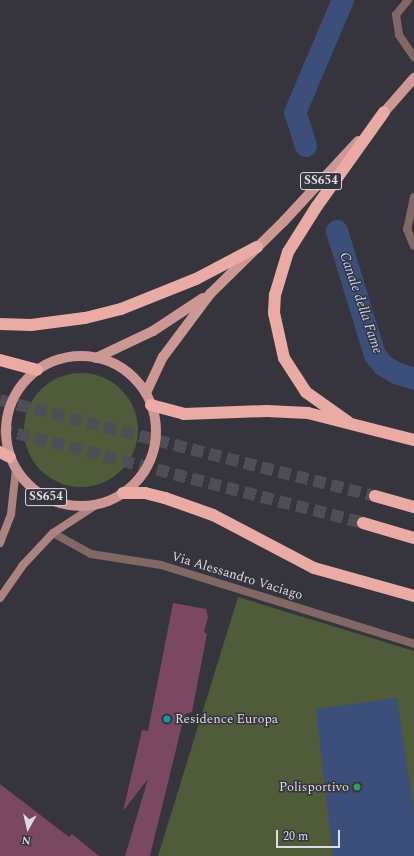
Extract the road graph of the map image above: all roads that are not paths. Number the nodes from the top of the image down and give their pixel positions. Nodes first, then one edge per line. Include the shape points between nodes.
1 (408, 0) edge
2 (414, 56) edge
3 (414, 78) edge
4 (384, 112) junction
5 (414, 197) edge
6 (414, 246) edge
7 (257, 247) junction
8 (210, 294) junction
9 (0, 324) edge
10 (96, 358) junction
11 (0, 360) edge
12 (37, 370) junction
13 (146, 393) junction
14 (151, 405) junction
15 (348, 422) junction
16 (414, 440) edge
17 (5, 454) edge
18 (16, 469) junction
19 (123, 494) junction
20 (375, 496) tunnel mouth
21 (96, 505) junction
22 (414, 507) edge
23 (363, 523) tunnel mouth
24 (53, 533) junction
25 (414, 538) edge
26 (0, 543) edge
27 (414, 596) edge
28 (0, 598) edge
29 (414, 644) edge

1 - 2 street via 396,15 399,35
3 - 4 main road, SS654
4 - 7 main road, SS654
4 - 15 highway via 317,206 288,252 275,295 274,313 284,358 306,392
5 - 6 street via 407,229
7 - 8 main road, SS654
7 - 9 highway via 196,279 121,308 85,318 31,325
8 - 10 main road, SS654 via 153,331
8 - 13 main road, SS654 via 163,356
10 - 12 main road, SS654 via 76,356 56,361
10 - 13 main road, SS654 via 116,365 133,377
11 - 12 highway
12 - 17 main road, SS654 via 20,387 9,409
13 - 14 main road, SS654
14 - 15 highway via 184,414 308,413
14 - 19 main road, SS654 via 156,430 153,454 141,476
15 - 16 highway
17 - 18 main road, SS654
18 - 21 main road, SS654 via 37,491 59,503 77,506
18 - 26 main road, SS654 via 11,514
19 - 21 main road, SS654
19 - 27 highway via 145,493 165,498 213,515 314,568
20 - 22 highway
21 - 24 main road, SS654
23 - 25 highway
24 - 28 main road, SS654 via 22,566
24 - 29 street, Via Alessandro Vaciago via 91,554 161,565

